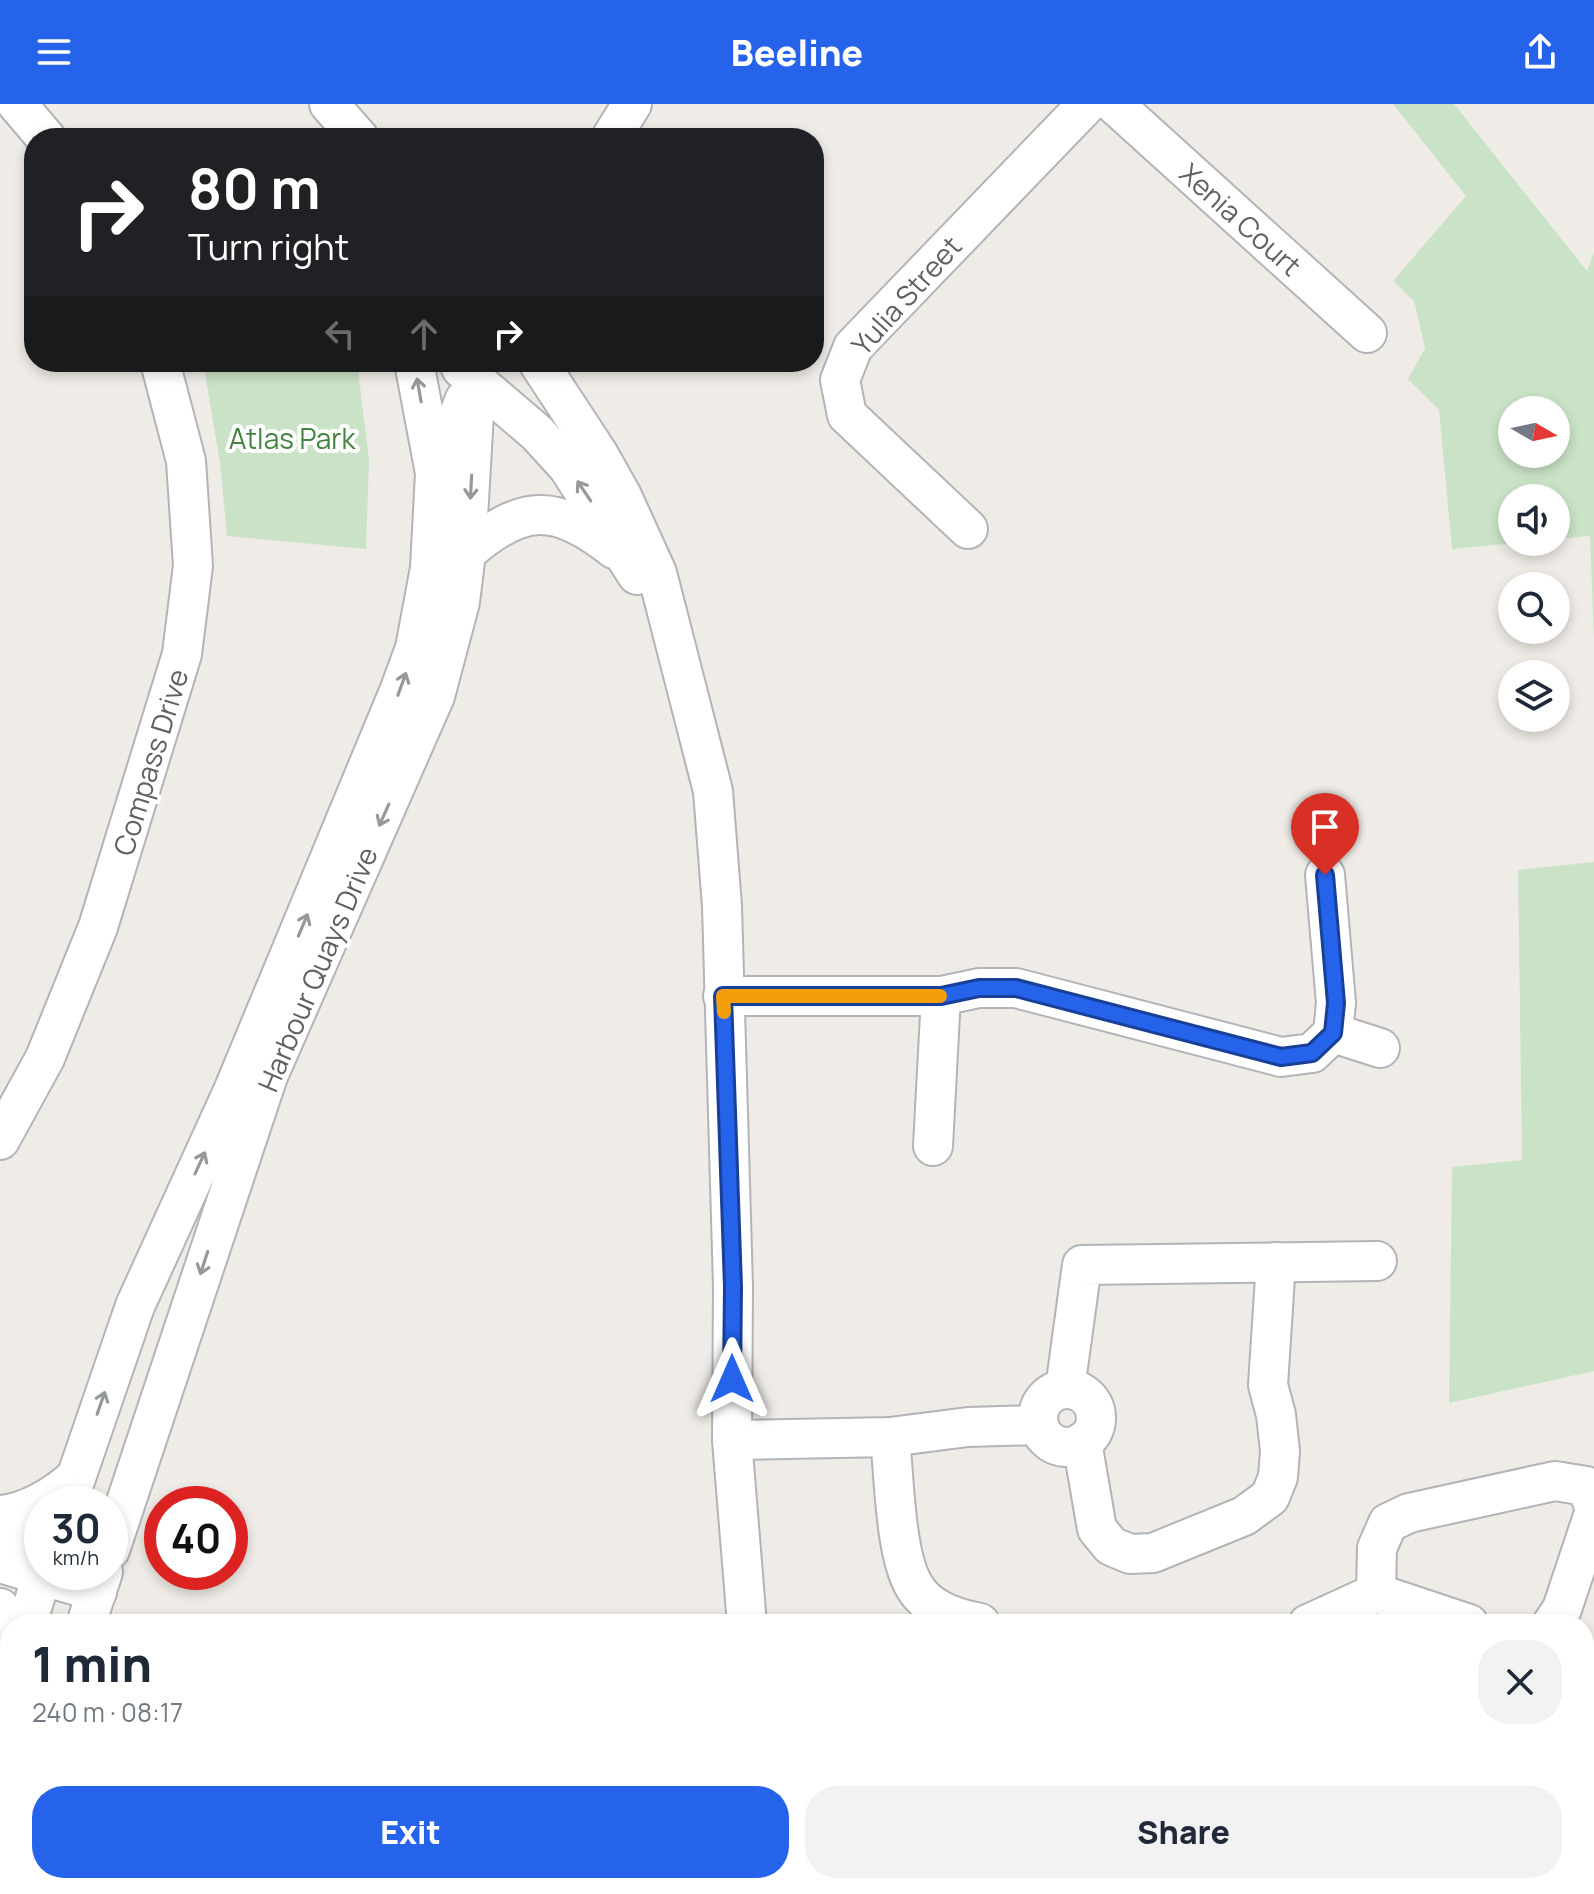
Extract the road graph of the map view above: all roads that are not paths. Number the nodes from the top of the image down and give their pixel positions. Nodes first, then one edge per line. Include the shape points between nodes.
1 (17, 104) edge
2 (314, 104) edge
3 (329, 104) edge
4 (632, 104) edge
5 (1087, 104) edge
6 (1114, 104) edge
7 (37, 128) edge
8 (325, 128) edge
9 (350, 128) edge
10 (617, 128) edge
11 (1367, 333) dead end
12 (163, 372) edge
13 (416, 372) edge
14 (468, 372) edge
15 (470, 372) edge
16 (475, 372) edge
17 (545, 372) edge
18 (435, 473) junction
19 (968, 529) dead end
20 (466, 553) junction
21 (626, 558) junction
22 (671, 628) junction
23 (1325, 875) dead end
24 (723, 996) junction
25 (941, 996) junction
26 (1333, 1033) junction
27 (1380, 1048) dead end
28 (0, 1140) edge
29 (933, 1146) dead end
30 (1377, 1261) dead end
31 (1276, 1262) junction
32 (1065, 1389) junction
33 (1039, 1425) junction
34 (890, 1437) junction
35 (732, 1440) junction
36 (1082, 1442) junction
37 (73, 1486) edge
38 (128, 1496) edge
39 (1594, 1506) edge
40 (24, 1508) edge
41 (1594, 1513) edge
42 (0, 1515) edge
43 (0, 1532) edge
44 (24, 1551) edge
45 (0, 1563) edge
46 (24, 1564) edge
47 (36, 1590) edge
48 (1376, 1593) junction
49 (30, 1614) edge
50 (746, 1614) edge
51 (947, 1614) edge
52 (1330, 1614) edge
53 (1439, 1614) edge
54 (1559, 1614) edge

1 - 7 street
2 - 8 street
3 - 9 street
4 - 10 street
5 - 19 street, Yulia Street via 853,347 840,380 847,415
6 - 11 street, Xenia Court
12 - 28 street, Compass Drive via 186,461 193,566 182,654 98,927 45,1058
18 -> 13 street
14 - 18 street, Harbour Quays Drive
15 -> 20 street, Harbour Quays Drive via 472,474
21 -> 16 street via 568,467
17 - 22 street via 628,508 657,573
37 -> 18 street, Harbour Quays Drive via 135,1306 233,1091 415,648 430,568
20 - 21 street via 512,520 547,515 587,528
20 -> 38 street, Harbour Quays Drive via 460,602 435,696 268,1076
21 - 22 street
22 - 24 street via 713,791
23 - 26 street via 1336,1003
24 - 25 street
24 - 35 street via 733,1287
25 - 26 street via 1016,988 1281,1057 1312,1053
25 - 29 street
26 - 27 street
30 - 31 street
31 - 32 street via 1082,1265
31 - 36 street via 1268,1385 1280,1451 1270,1497 1231,1521 1153,1553 1130,1554 1111,1546 1097,1529
32 - 33 street via 1042,1403
32 - 36 street via 1083,1393 1094,1408 1094,1427
33 - 34 street
33 - 36 street via 1054,1444
34 - 35 street
34 - 51 street via 902,1553 913,1585
35 - 50 street
39 - 48 street via 1586,1486 1555,1481 1409,1513 1388,1523 1377,1548
40 - 42 street
41 - 54 street
43 - 44 street
45 - 46 street
47 - 49 street
48 - 52 street
48 - 53 street

